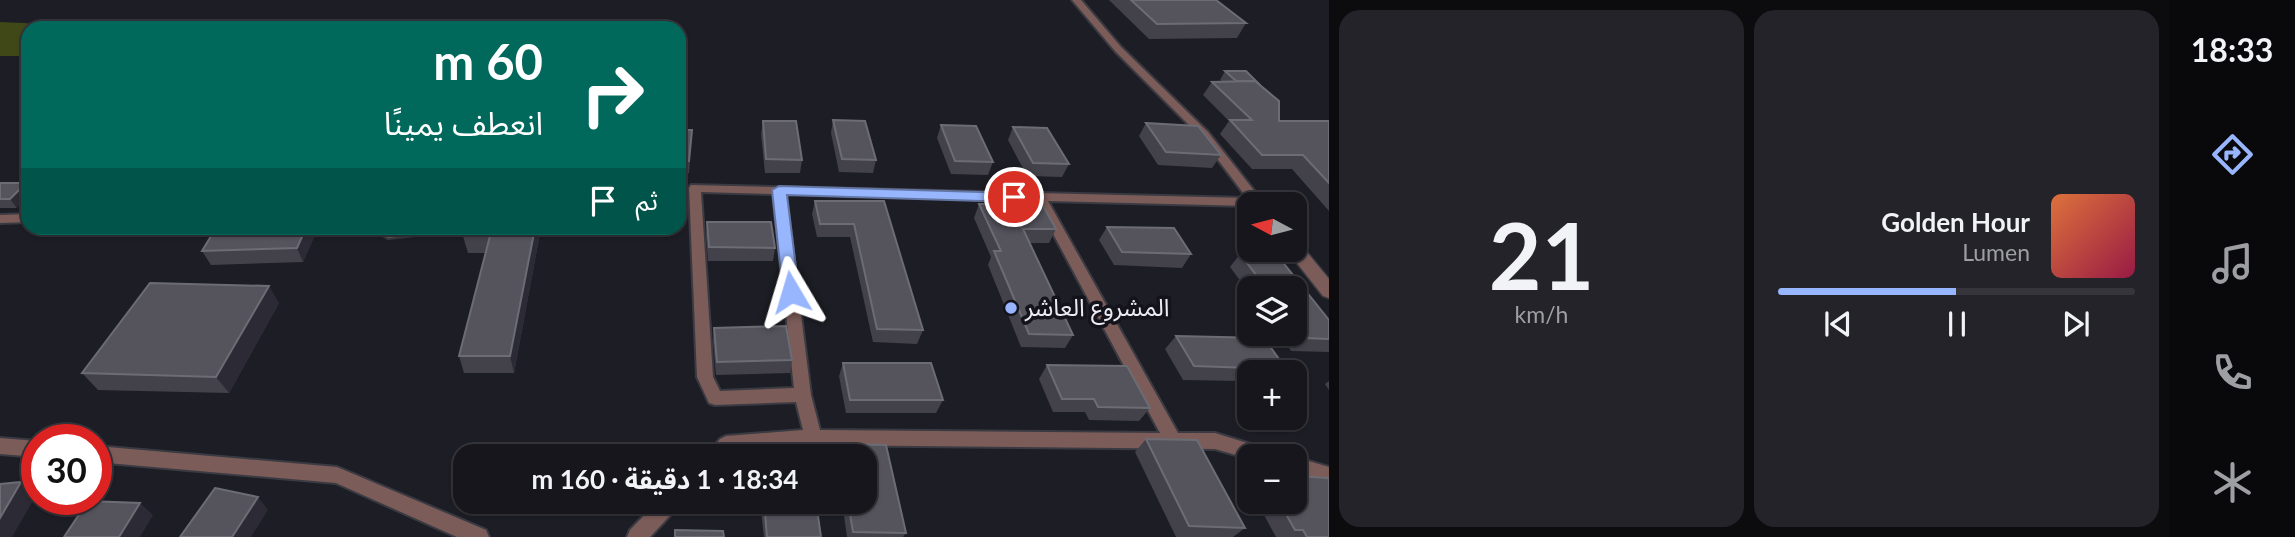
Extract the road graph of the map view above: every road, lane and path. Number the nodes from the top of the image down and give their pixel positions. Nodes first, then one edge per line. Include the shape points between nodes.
1 (1076, 0) edge
2 (779, 190) junction
3 (1249, 192) edge
4 (1040, 198) junction
5 (1237, 203) edge
6 (21, 218) edge
7 (0, 219) edge
8 (1306, 262) edge
9 (1329, 290) edge
10 (803, 394) junction
11 (813, 437) junction
12 (1173, 441) junction
13 (726, 444) edge
14 (0, 446) edge
15 (21, 448) edge
16 (1237, 448) edge
17 (112, 455) edge
18 (1307, 469) edge
19 (1329, 475) edge
20 (659, 514) edge
21 (479, 537) edge
22 (637, 537) edge

1 - 3 street via 1204,134
2 - 4 street
2 - 10 street
2 - 10 street via 695,188 705,377 715,398
4 - 5 street
4 - 12 street
6 - 7 street
8 - 9 street
10 - 11 street
11 - 12 street
11 - 13 street
12 - 16 street via 1215,442
14 - 15 street
17 - 21 street via 337,475
18 - 19 street
20 - 22 street

